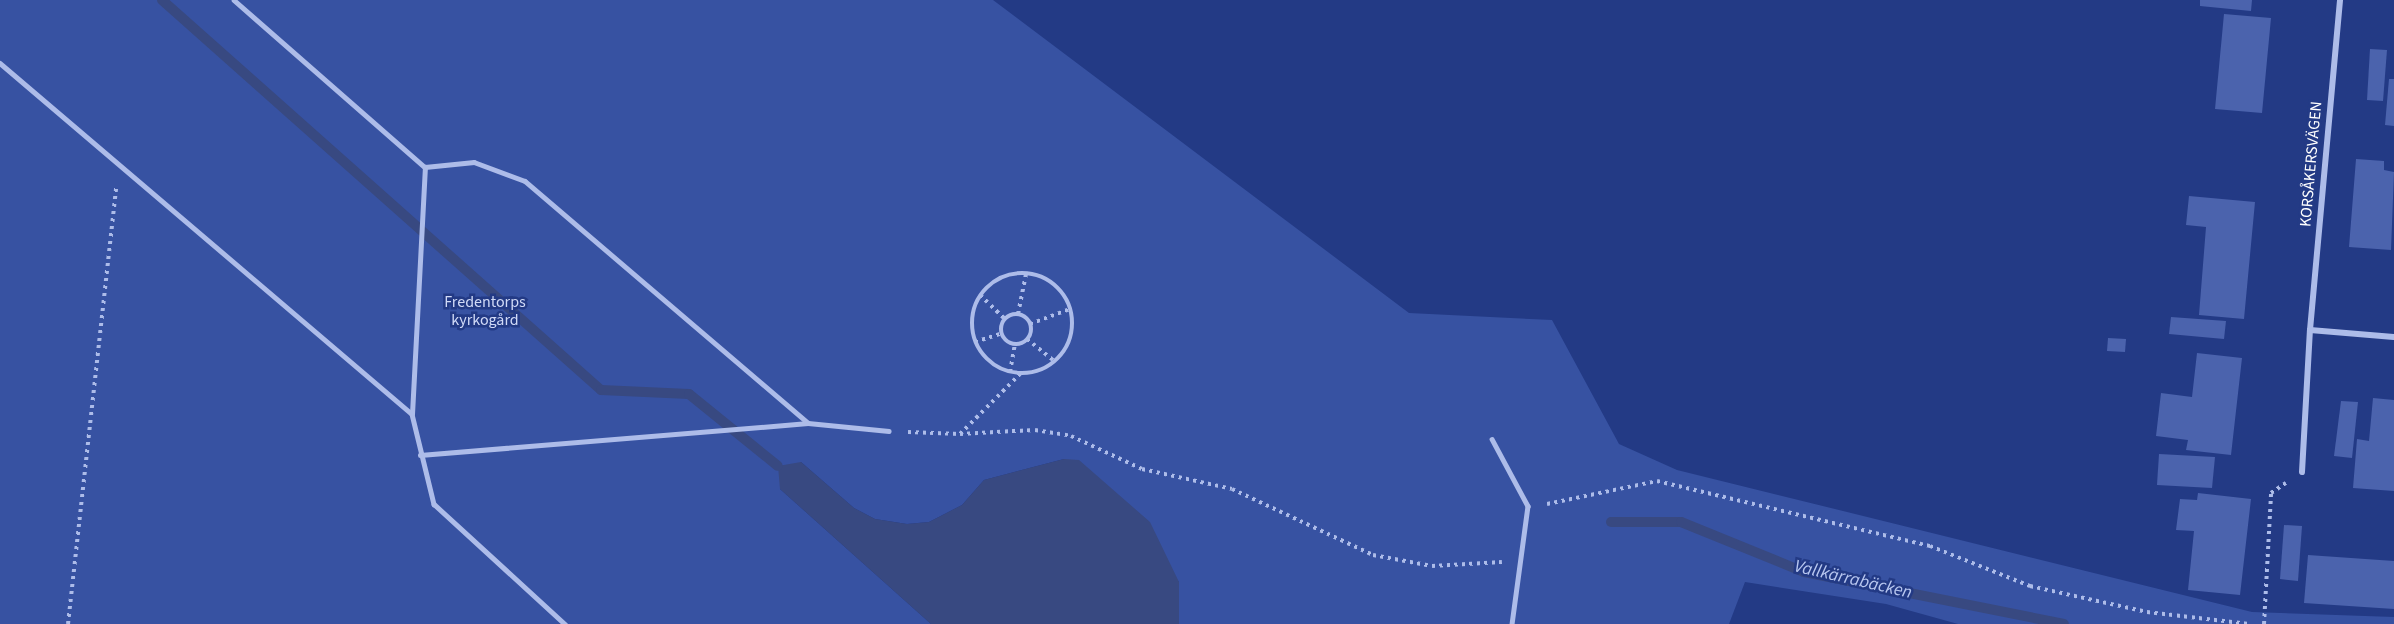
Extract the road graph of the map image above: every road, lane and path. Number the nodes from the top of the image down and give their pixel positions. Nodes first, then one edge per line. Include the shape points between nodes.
1 (234, 0) edge
2 (2340, 0) edge
3 (0, 63) edge
4 (118, 164) junction
5 (425, 167) junction
6 (1026, 274) junction
7 (980, 295) junction
8 (1070, 309) junction
9 (1018, 314) junction
10 (1005, 319) junction
11 (1030, 324) junction
12 (2310, 330) junction
13 (1002, 333) junction
14 (2394, 338) edge
15 (1028, 339) junction
16 (975, 342) junction
17 (1015, 344) junction
18 (1054, 361) junction
19 (1010, 372) junction
20 (1021, 374) junction
21 (412, 414) junction
22 (808, 423) junction
23 (889, 431) joint
24 (960, 434) junction
25 (1492, 439) dead end
26 (420, 455) junction
27 (2302, 472) joint
28 (1528, 506) junction
29 (1520, 561) junction
30 (69, 624) edge
31 (565, 624) edge
32 (1512, 624) edge
33 (2249, 624) edge
34 (2264, 624) edge

1 - 5 lane
2 - 12 street, KORSÅKERSVÄGEN
3 - 4 lane
4 - 21 lane
4 - 30 path
5 - 21 lane via 421,307
5 - 22 lane via 474,162 525,181
6 - 7 path via 1008,274
6 - 8 path via 1053,284
6 - 9 path
7 - 10 path
7 - 16 path via 973,309
8 - 11 path
8 - 18 path via 1070,338
9 - 10 path
9 - 11 path
10 - 13 path
11 - 15 path
12 - 14 street
12 - 27 street, KORSÅKERSVÄGEN
13 - 16 path
13 - 17 path
15 - 17 path
15 - 18 path
16 - 19 path via 983,355
17 - 19 path
18 - 20 path
19 - 20 path
20 - 24 path
21 - 26 lane
22 - 23 lane
22 - 26 lane
23 - 24 path
24 - 29 path via 1035,430 1071,436 1142,469 1232,489 1373,555 1432,566
25 - 28 lane
26 - 31 lane via 434,504
27 - 34 path via 2271,493
28 - 29 lane
28 - 33 path via 1657,481 1930,546 2030,586 2147,612
29 - 32 lane

